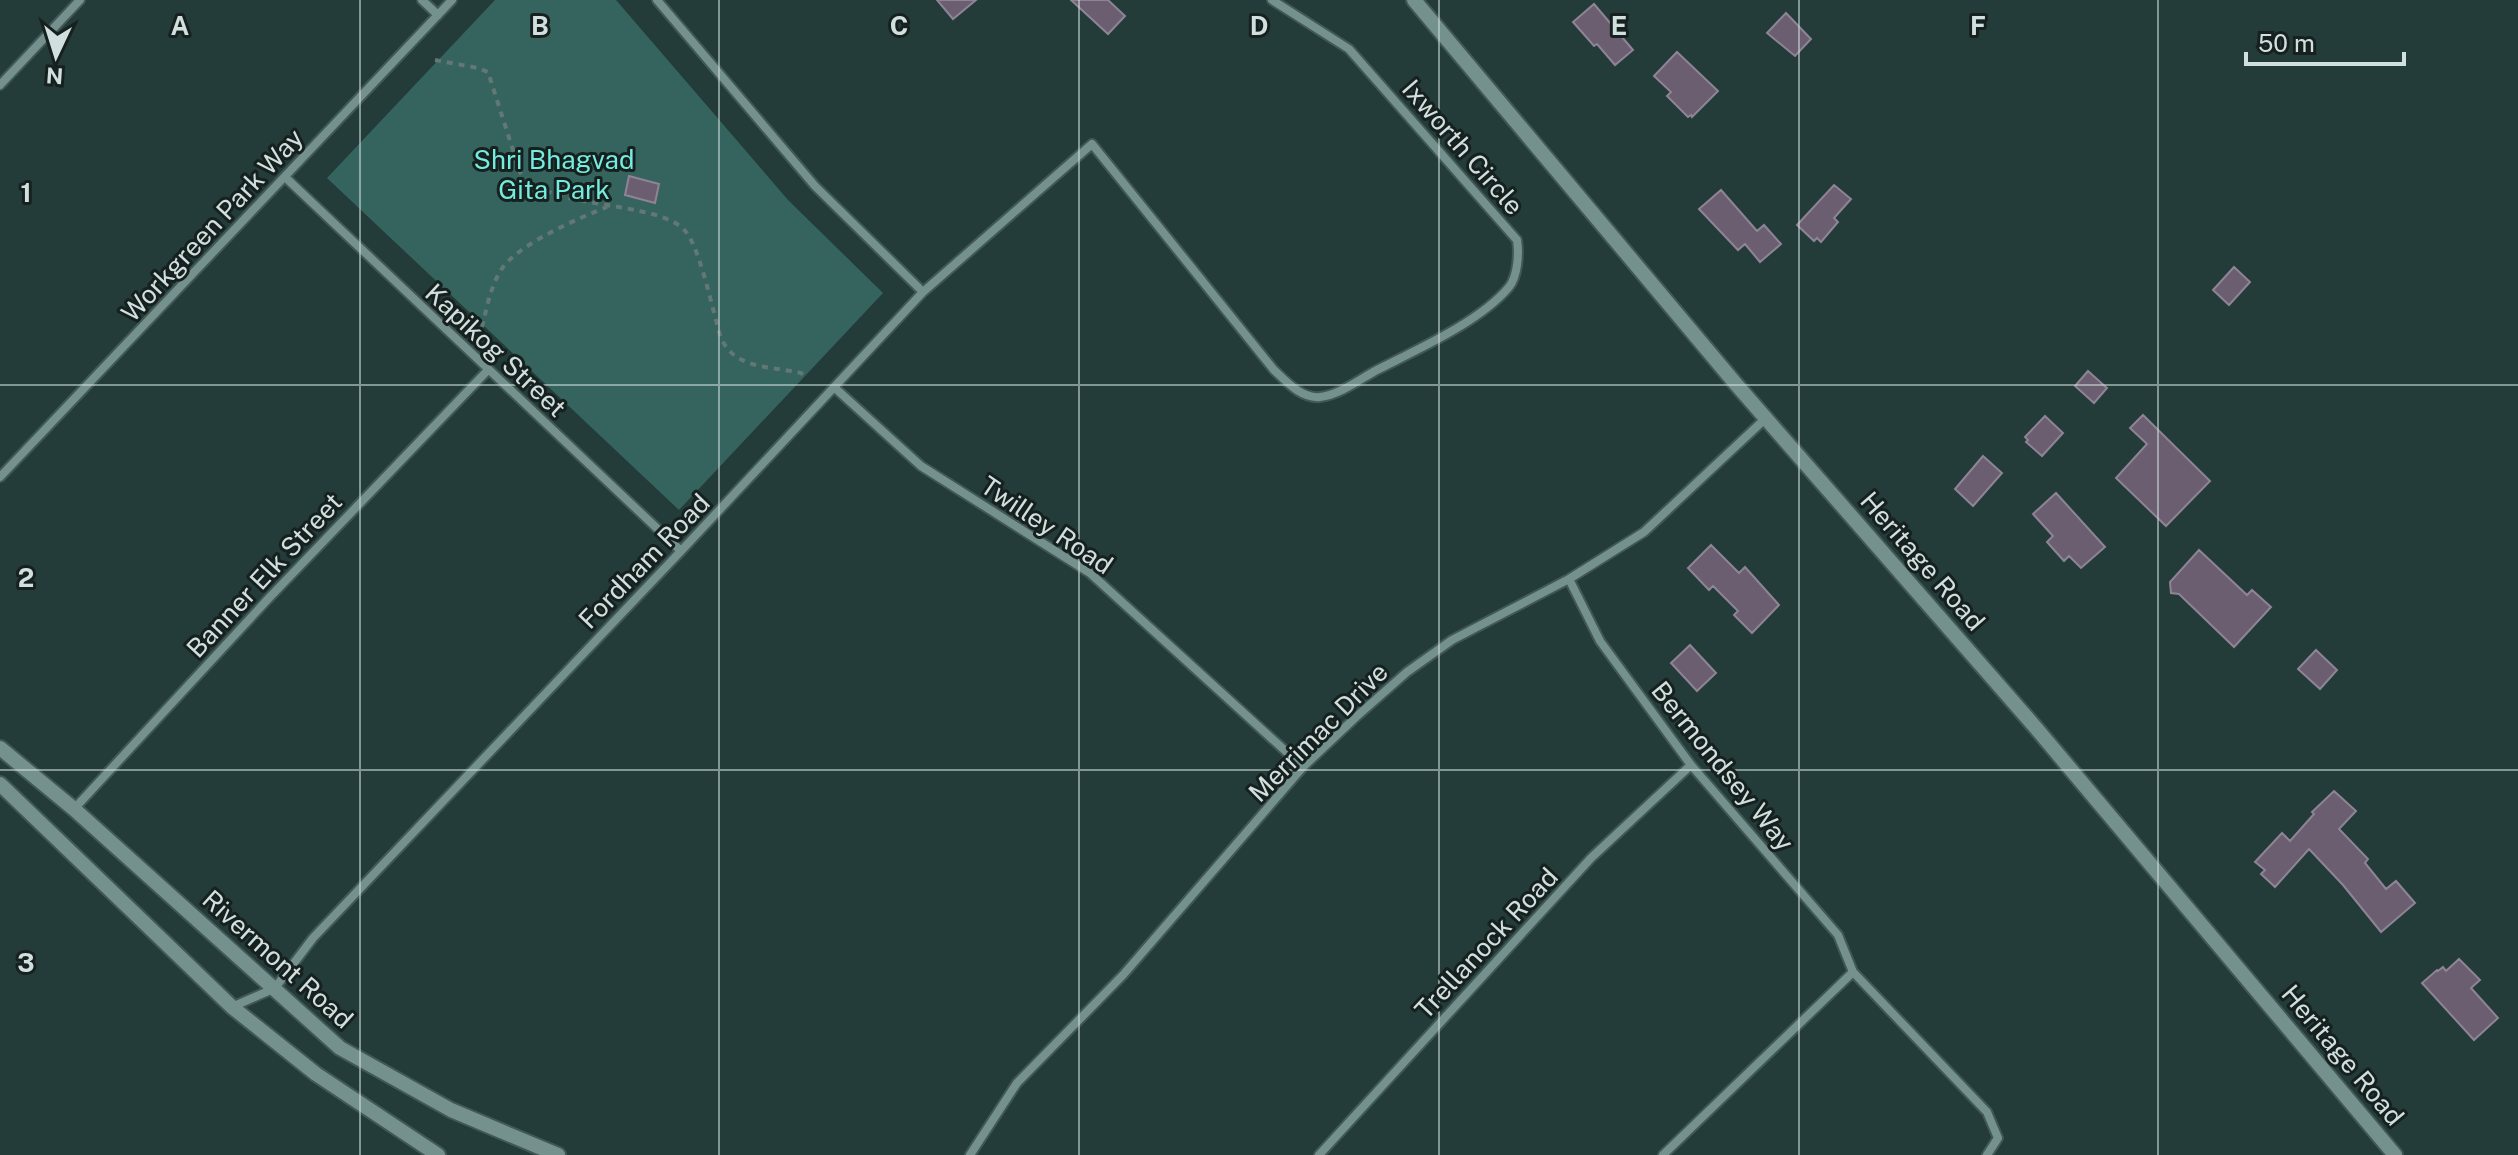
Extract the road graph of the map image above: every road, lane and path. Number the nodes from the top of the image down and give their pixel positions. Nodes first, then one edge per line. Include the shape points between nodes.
1 (79, 0) edge
2 (422, 0) edge
3 (452, 0) edge
4 (657, 0) edge
5 (1272, 0) edge
6 (1414, 0) edge
7 (438, 15) junction
8 (435, 60) dead end
9 (0, 85) edge
10 (1092, 144) joint
11 (285, 177) junction
12 (609, 206) junction
13 (923, 292) junction
14 (482, 327) dead end
15 (487, 371) junction
16 (807, 378) dead end
17 (835, 388) junction
18 (1766, 418) junction
19 (0, 477) edge
20 (681, 551) junction
21 (1569, 579) junction
22 (0, 748) edge
23 (1691, 765) junction
24 (1303, 767) junction
25 (0, 784) edge
26 (74, 809) junction
27 (1853, 972) junction
28 (275, 988) junction
29 (232, 1007) junction
30 (438, 1155) edge
31 (558, 1155) edge
32 (970, 1155) edge
33 (1319, 1155) edge
34 (1663, 1155) edge
35 (1987, 1155) edge
36 (2395, 1155) edge

1 - 9 street
2 - 7 street
3 - 7 street, Workgreen Park Way
4 - 13 street via 815,186
5 - 10 street, Ixworth Circle via 1349,49 1517,240 1512,284 1491,304 1340,390 1318,397 1297,391 1274,370
6 - 18 street, Heritage Road
7 - 11 street, Workgreen Park Way
8 - 12 path via 488,72 527,181
10 - 13 street, Fordham Road
11 - 15 street, Kapikog Street
11 - 19 street, Workgreen Park Way
12 - 14 path via 509,260 494,286
12 - 16 path via 663,217 687,233 731,355
13 - 17 street, Fordham Road
15 - 20 street, Kapikog Street
15 - 26 street, Banner Elk Street
17 - 20 street, Fordham Road
17 - 24 street, Twilley Road via 921,466 1090,573
18 - 21 street, Merrimac Drive via 1644,532
18 - 36 street, Heritage Road via 2036,728
20 - 28 street, Fordham Road via 313,938
21 - 23 street, Bermondsey Way via 1600,641
21 - 24 street, Merrimac Drive via 1452,640 1407,672
22 - 26 street, Rivermont Road
23 - 27 street, Bermondsey Way via 1838,935
23 - 33 street, Trellanock Road via 1591,858
24 - 32 street, Merrimac Drive via 1123,975 1017,1083
25 - 29 street
26 - 28 street, Rivermont Road
27 - 34 street
27 - 35 street via 1987,1112 1998,1138
28 - 29 street, Fordham Road
28 - 31 street, Rivermont Road via 340,1048 451,1110
29 - 30 street via 316,1074

